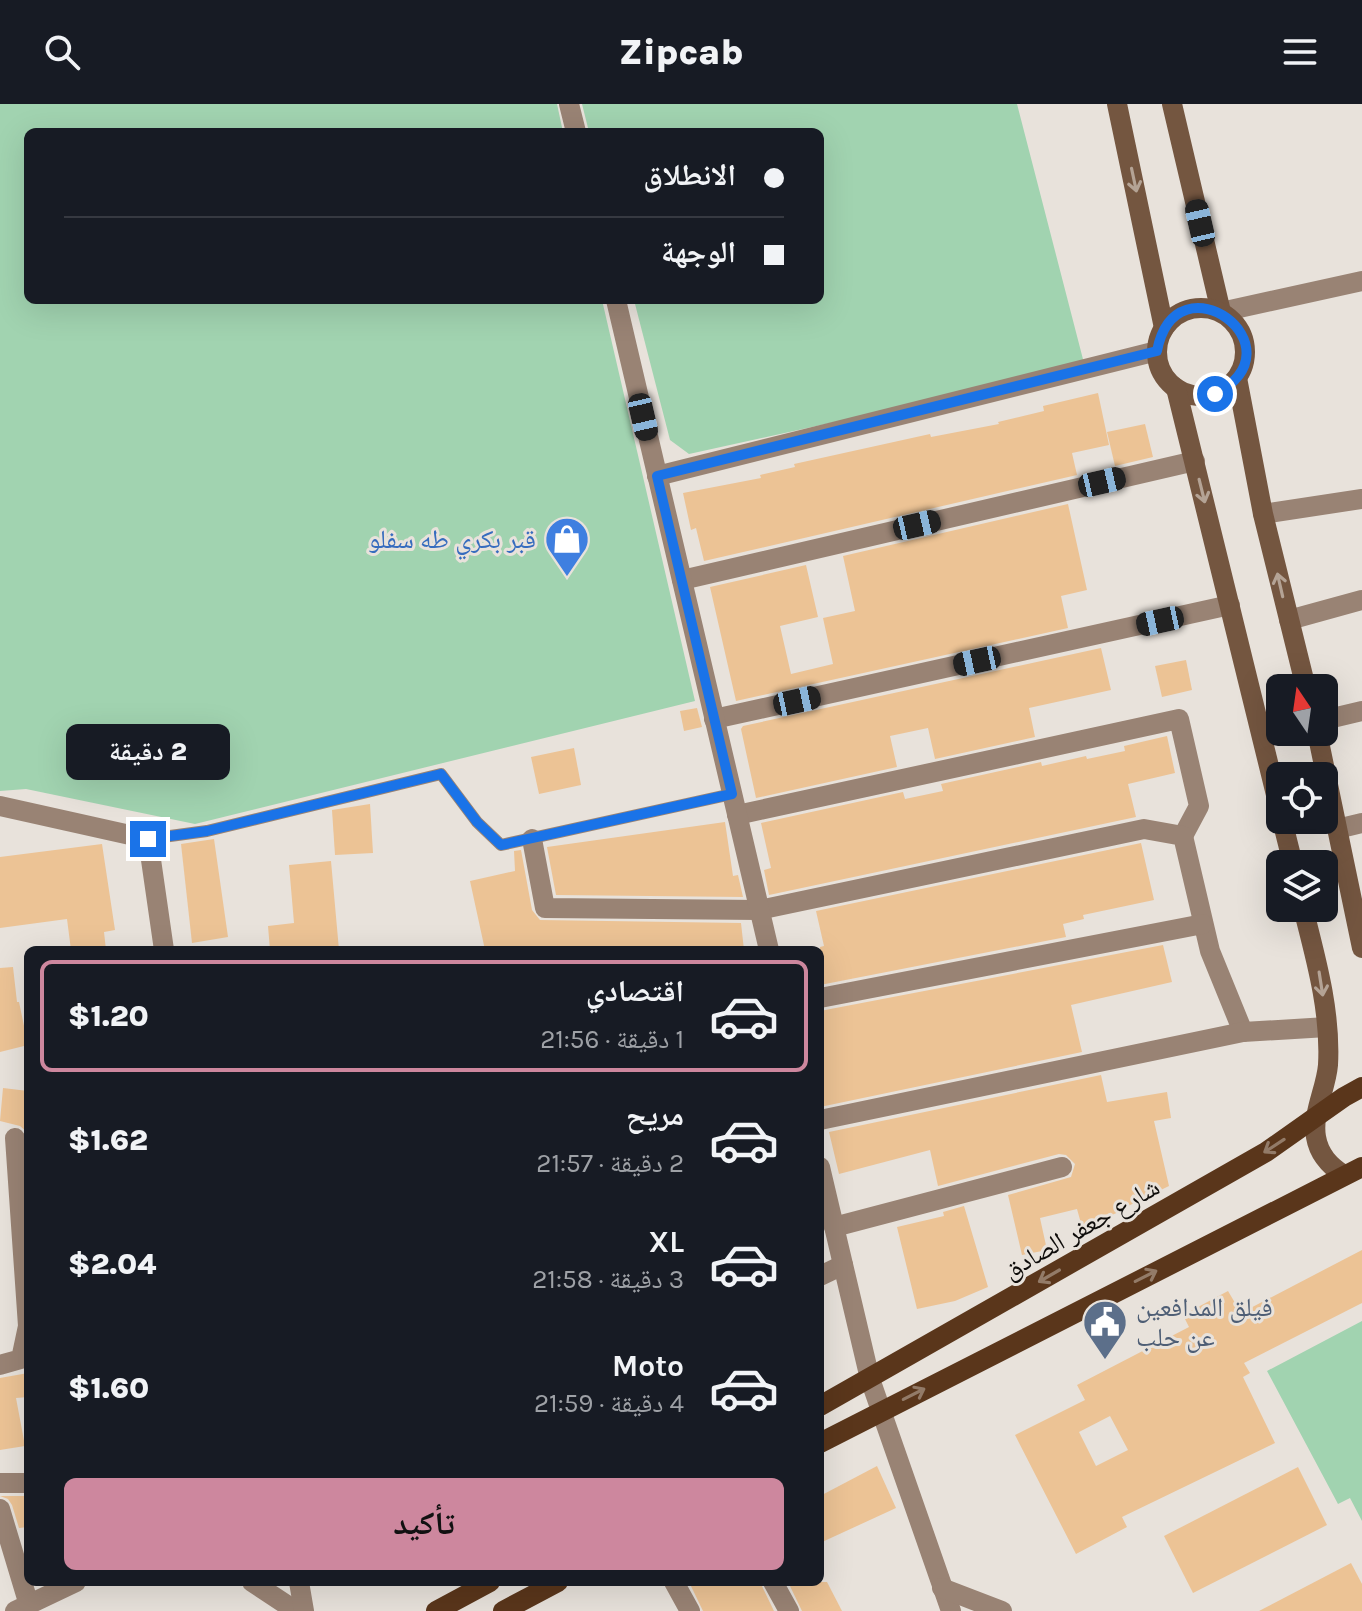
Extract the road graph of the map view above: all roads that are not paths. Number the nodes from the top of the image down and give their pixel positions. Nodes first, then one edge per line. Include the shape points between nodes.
1 (569, 104) edge
2 (1117, 104) edge
3 (1172, 104) edge
4 (575, 128) edge
5 (1362, 281) edge
6 (617, 304) edge
7 (1221, 312) junction
8 (1164, 328) junction
9 (1157, 351) junction
10 (1237, 378) junction
11 (1176, 388) junction
12 (1195, 461) junction
13 (657, 476) junction
14 (1362, 499) edge
15 (1263, 514) junction
16 (682, 580) junction
17 (1362, 600) edge
18 (1230, 605) junction
19 (1289, 620) junction
20 (1302, 674) edge
21 (1362, 711) edge
22 (1338, 717) edge
23 (714, 719) junction
24 (1268, 762) edge
25 (732, 794) junction
26 (0, 806) edge
27 (737, 815) junction
28 (1362, 823) edge
29 (1338, 829) edge
30 (1338, 834) edge
31 (1183, 836) junction
32 (148, 839) junction
33 (532, 839) junction
34 (759, 910) junction
35 (1307, 922) edge
36 (1203, 924) junction
37 (163, 946) edge
38 (768, 946) edge
39 (1362, 948) edge
40 (824, 997) edge
41 (1327, 1027) junction
42 (1243, 1032) junction
43 (1362, 1087) edge
44 (1317, 1115) junction
45 (824, 1119) edge
46 (14, 1137) edge
47 (1062, 1167) dead end
48 (1353, 1171) edge
49 (824, 1187) edge
50 (834, 1227) junction
51 (843, 1265) junction
52 (24, 1272) edge
53 (824, 1274) edge
54 (24, 1345) edge
55 (0, 1365) edge
56 (870, 1379) junction
57 (824, 1404) edge
58 (880, 1411) junction
59 (824, 1441) edge
60 (0, 1483) edge
61 (24, 1483) edge
62 (0, 1509) edge
63 (68, 1586) edge
64 (258, 1586) edge
65 (300, 1586) edge
66 (483, 1586) edge
67 (550, 1586) edge
68 (676, 1586) edge
69 (775, 1586) edge
70 (942, 1588) junction
71 (22, 1608) edge
72 (296, 1611) edge
73 (304, 1611) edge
74 (436, 1611) edge
75 (503, 1611) edge
76 (690, 1611) edge
77 (789, 1611) edge
78 (951, 1611) edge
79 (1002, 1611) edge

1 - 4 street
2 -> 8 main road
3 - 7 main road
5 - 7 street
6 - 13 street
7 - 8 main road via 1184,312
7 - 10 main road via 1242,334 1246,349
8 - 9 main road
9 - 11 main road via 1165,378
9 - 13 street
10 - 11 main road via 1215,394 1188,394
10 - 15 main road
11 - 12 main road
12 - 16 street
12 -> 18 main road
13 - 16 street
14 - 15 street
19 -> 15 main road
16 - 23 street
17 - 19 street
18 - 23 street
18 - 24 main road
19 - 20 main road
21 - 22 street
23 - 25 street
25 - 27 street
25 - 33 lane
26 - 32 street
27 - 31 street via 1179,719 1199,806
27 - 34 street
28 - 29 street
30 - 39 main road
31 - 34 street via 1144,829
31 - 36 street
32 - 33 lane via 207,831 441,774 501,845
32 - 37 street
33 - 34 street via 545,908
34 - 38 street
35 -> 41 main road
36 - 40 street
36 - 42 street
41 - 42 street
41 - 44 main road via 1328,1067
42 - 45 street
43 - 44 main road, شارع جعفر الصادق
44 - 48 main road via 1316,1139 1325,1160
44 -> 56 main road, شارع جعفر الصادق via 1266,1152
46 - 52 street
47 - 50 street
58 -> 48 main road
49 - 50 street
50 - 51 street
51 - 53 street
51 - 56 street
54 - 55 street via 21,1359
56 - 57 main road, شارع جعفر الصادق
56 - 58 street
58 - 59 main road
58 - 70 street
60 - 61 street
62 - 71 street
63 - 71 street
64 - 72 street
65 - 73 street
66 - 74 main road
67 - 75 main road
68 - 76 street
69 - 77 street
70 - 78 street
70 - 79 street

